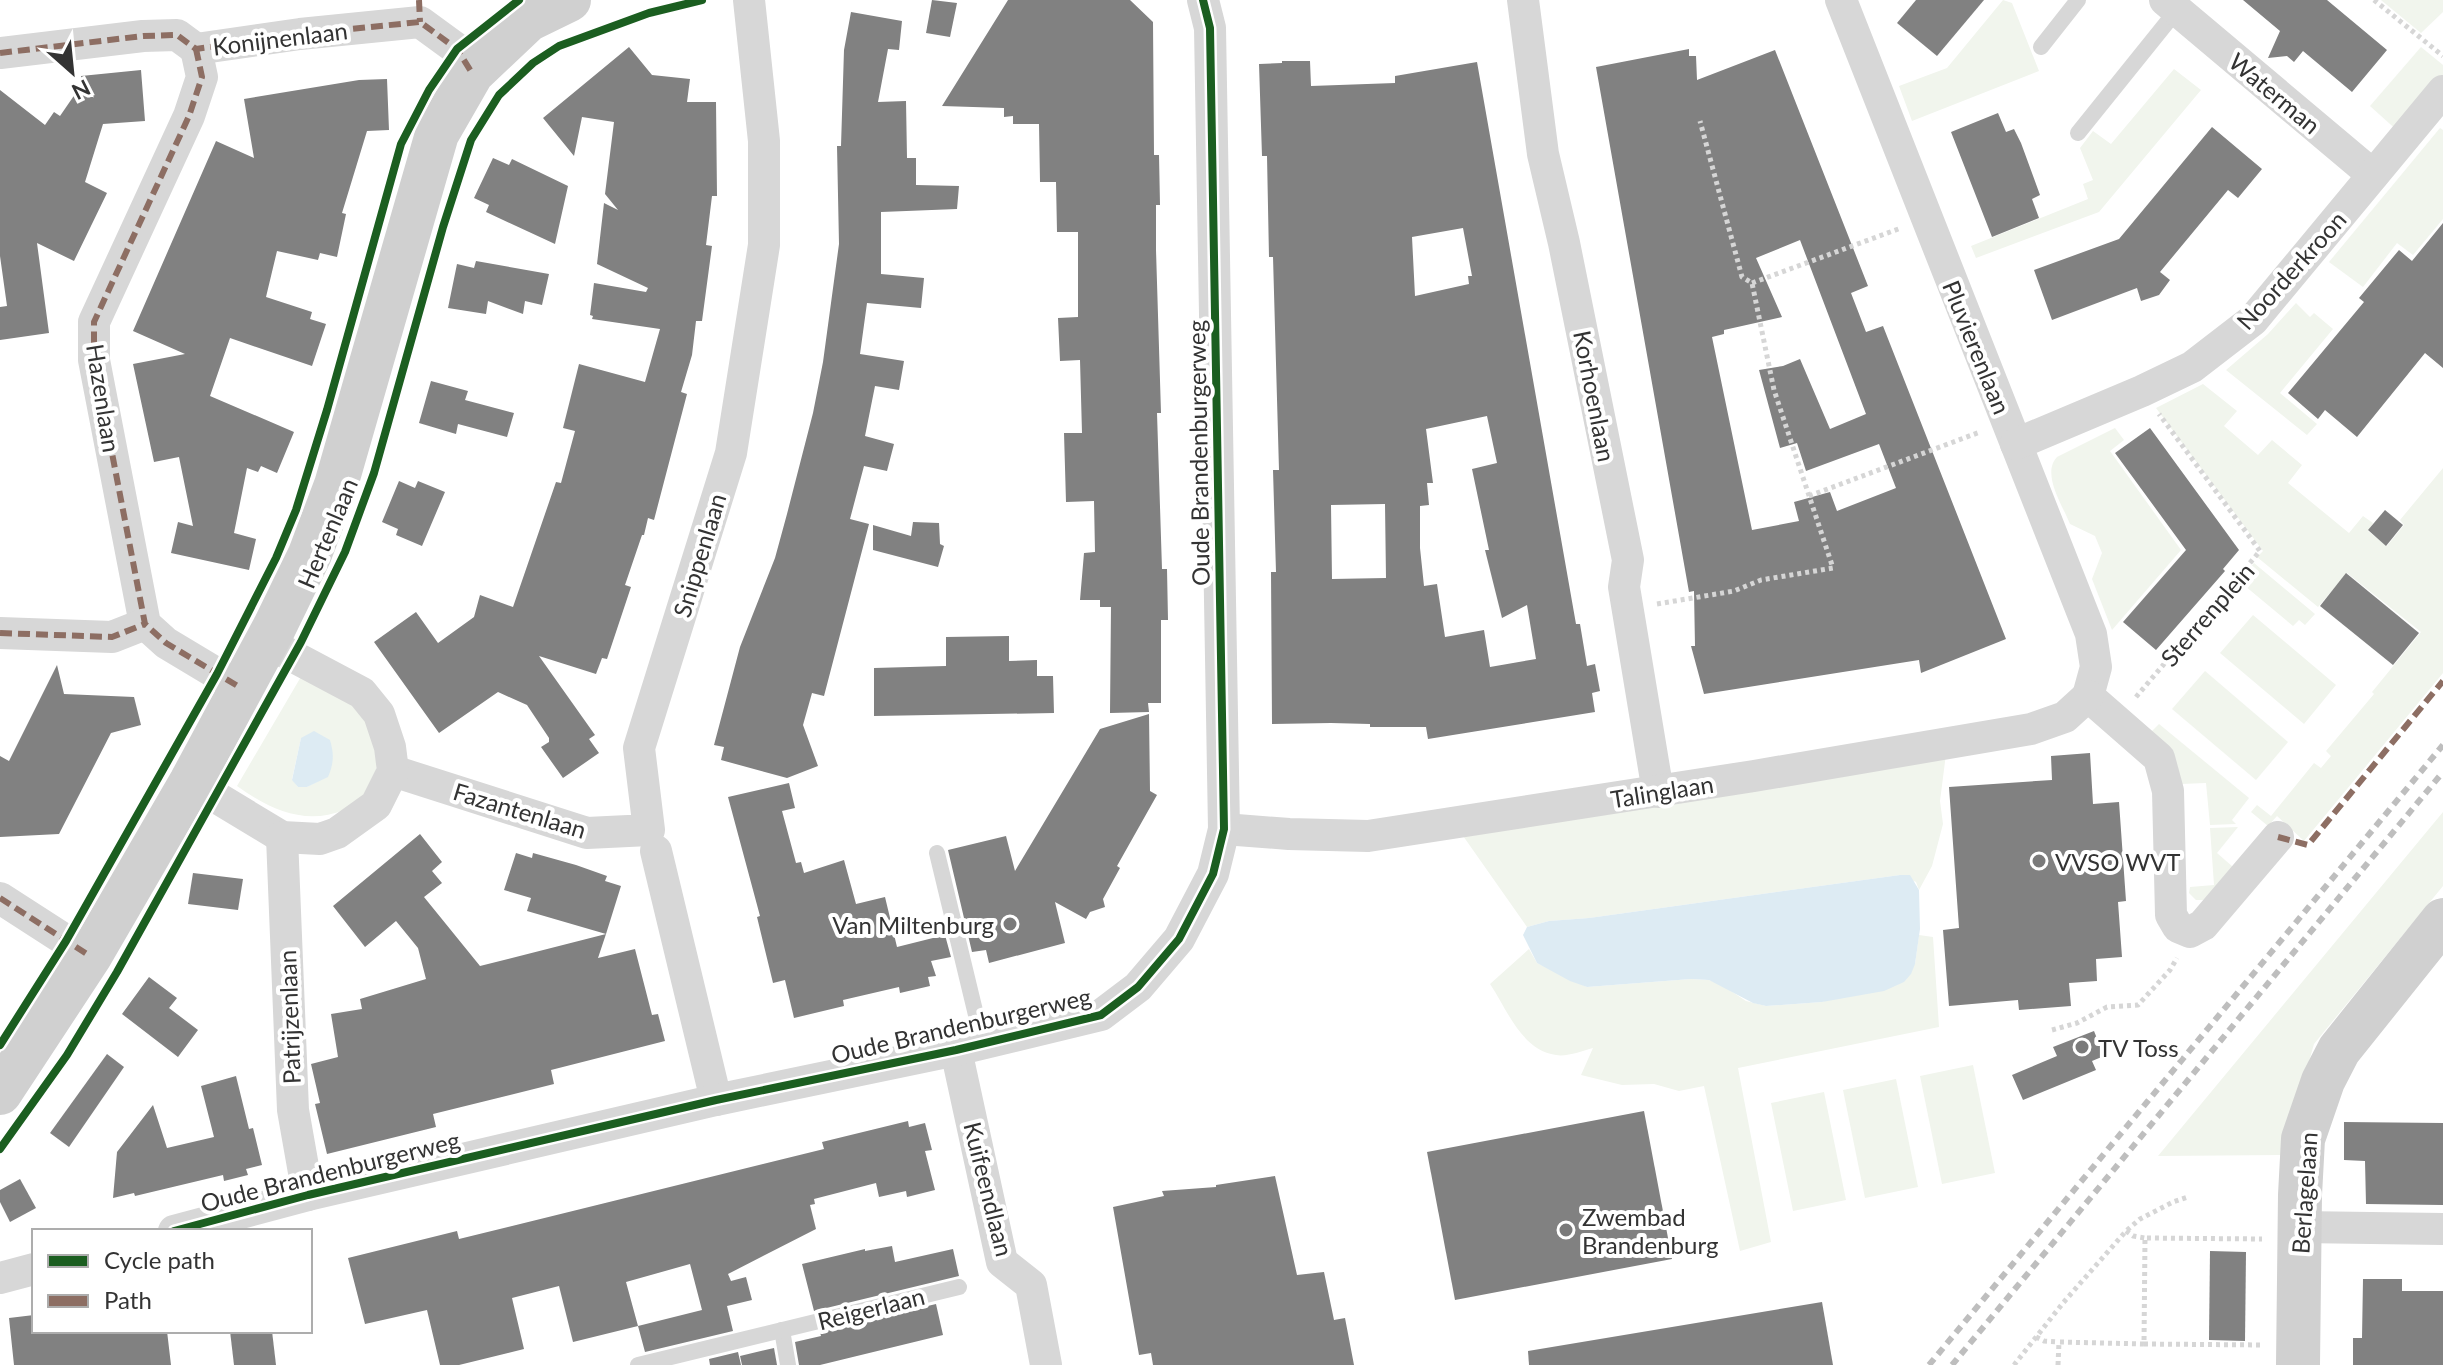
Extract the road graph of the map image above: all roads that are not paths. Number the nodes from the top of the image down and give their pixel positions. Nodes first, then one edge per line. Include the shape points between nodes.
1 (569, 0) edge
2 (749, 0) edge
3 (1203, 0) edge
4 (1523, 0) edge
5 (1841, 0) edge
6 (2078, 0) edge
7 (2171, 5) edge
8 (420, 11) edge
9 (2041, 47) dead end
10 (196, 49) junction
11 (0, 53) edge
12 (472, 73) junction
13 (2443, 91) edge
14 (2078, 133) dead end
15 (2373, 175) junction
16 (2012, 433) junction
17 (145, 624) junction
18 (0, 633) edge
19 (266, 642) junction
20 (241, 688) junction
21 (2088, 696) junction
22 (393, 771) junction
23 (191, 782) junction
24 (1658, 792) junction
25 (1224, 829) junction
26 (282, 837) junction
27 (2278, 837) dead end
28 (652, 840) junction
29 (937, 853) dead end
30 (0, 898) edge
31 (2443, 920) edge
32 (90, 956) junction
33 (970, 1047) junction
34 (0, 1093) edge
35 (716, 1100) junction
36 (308, 1195) junction
37 (181, 1229) edge
38 (2443, 1229) edge
39 (2299, 1233) junction
40 (959, 1287) dead end
41 (782, 1330) junction
42 (2298, 1355) edge
43 (638, 1365) edge
44 (788, 1365) edge
45 (1046, 1365) edge

1 - 12 street, Hertenlaan via 528,20
2 - 28 street, Snippenlaan via 764,141 764,245 731,453 639,748
3 - 25 street, Oude Brandenburgerweg via 1211,44
4 - 24 street, Korhoenlaan via 1543,154 1628,560 1624,587
5 - 16 street, Pluvierenlaan
6 - 9 lane
7 - 14 lane, Waterman
7 - 15 street, Waterman
8 - 10 street, Konijnenlaan
8 - 12 street, Konijnenlaan
10 - 11 street, Konijnenlaan via 177,35
10 - 17 street, Hazenlaan via 202,77 189,116 94,322 94,360
12 - 19 street, Hertenlaan via 437,134 336,485 310,554
13 - 15 street, Noorderkroon
15 - 16 street, Noorderkroon via 2253,320 2192,367 2142,391
16 - 21 street, Pluvierenlaan via 2091,634 2096,667
17 - 18 street via 112,637
17 - 20 street via 166,643
19 - 20 street, Hertenlaan
19 - 22 street via 362,693 379,714
20 - 23 street, Hertenlaan
21 - 24 street, Talinglaan via 2065,717 2031,729
21 - 27 street via 2159,758 2168,791 2171,915 2178,927 2190,932 2203,925
22 - 26 street via 376,805 337,833 320,839
22 - 28 street, Fazantenlaan via 587,833
23 - 26 street
23 - 32 street, Hertenlaan
24 - 25 street, Talinglaan via 1368,836
25 - 33 street, Oude Brandenburgerweg via 1213,874 1179,939 1138,987 1101,1015
26 - 36 street, Patrijzenlaan via 293,1110
28 - 35 street, Snippenlaan
29 - 33 lane
30 - 32 street
31 - 39 street, Berlagelaan via 2339,1050 2323,1081 2303,1139
32 - 34 street, Hertenlaan
33 - 35 street, Oude Brandenburgerweg
33 - 45 street, Kuifeendlaan via 1002,1262 1031,1285
35 - 36 street, Oude Brandenburgerweg
36 - 37 street, Oude Brandenburgerweg
38 - 39 street
39 - 42 street, Berlagelaan
40 - 41 lane, Reigerlaan
41 - 43 lane, Reigerlaan
41 - 44 lane

